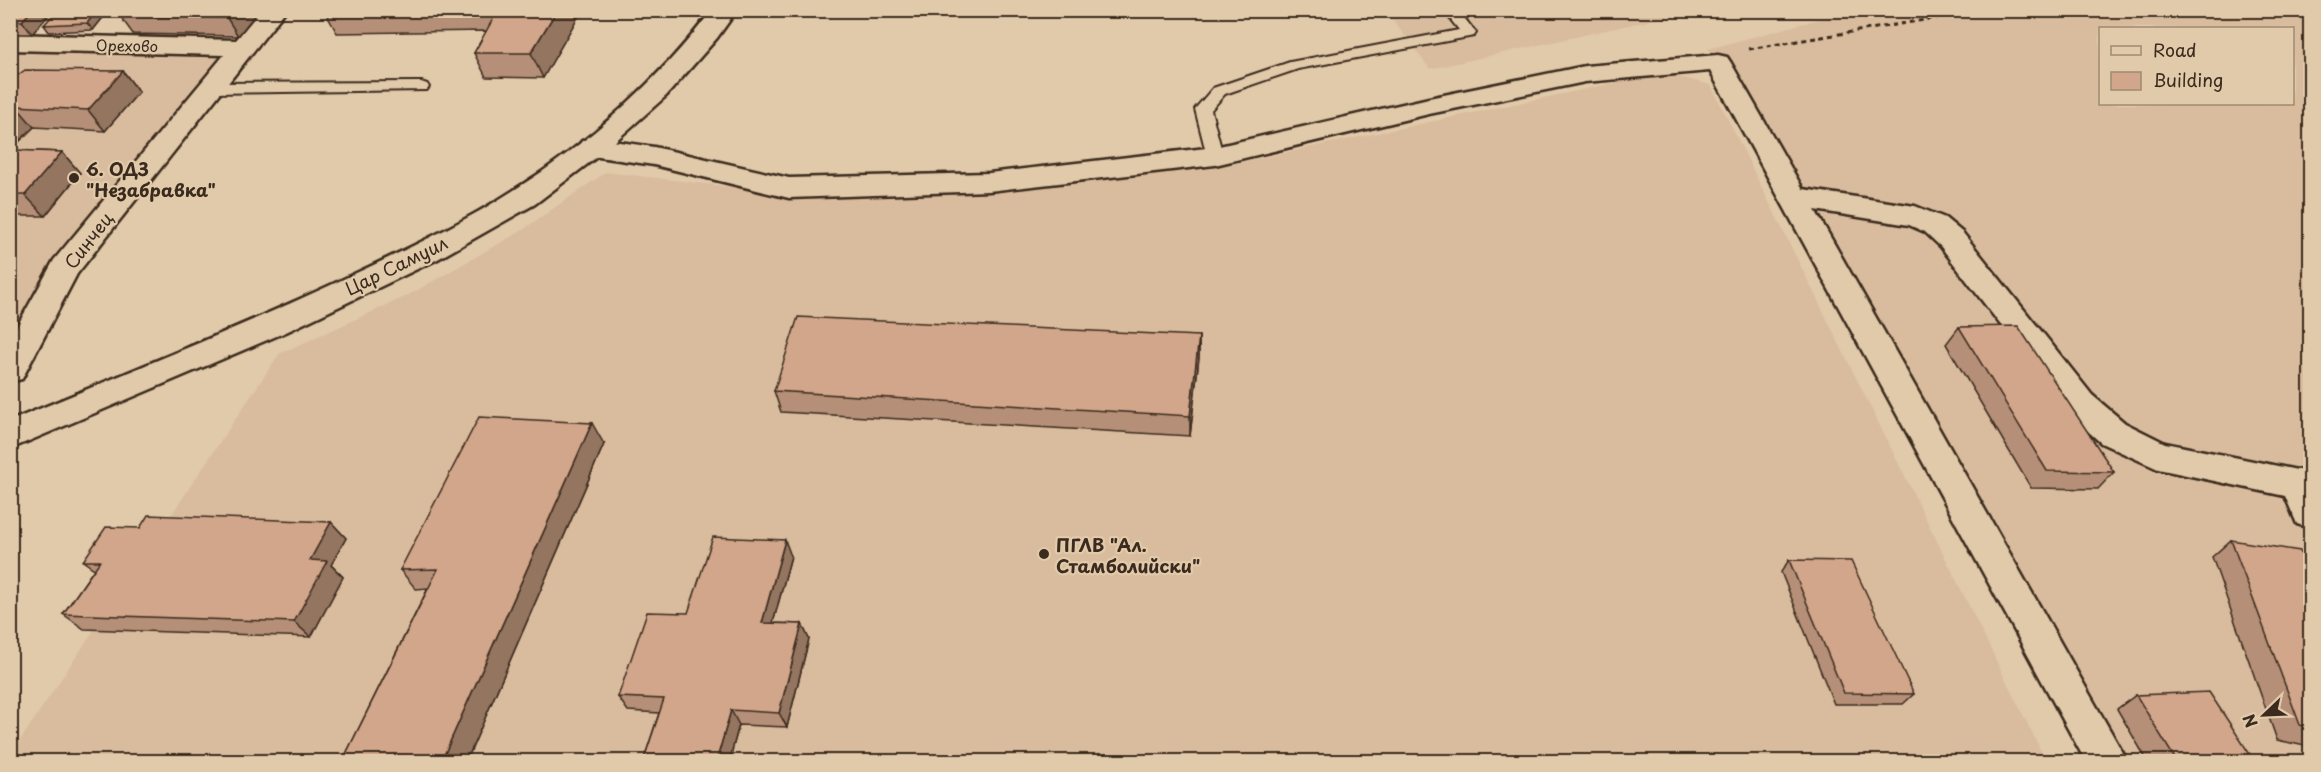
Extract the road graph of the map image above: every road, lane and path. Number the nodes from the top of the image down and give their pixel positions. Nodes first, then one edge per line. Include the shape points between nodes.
1 (274, 10) edge
2 (725, 10) edge
3 (1450, 10) edge
4 (1985, 10) edge
5 (10, 42) edge
6 (243, 48) junction
7 (1718, 63) junction
8 (420, 87) dead end
9 (212, 88) junction
10 (592, 147) junction
11 (1215, 156) junction
12 (1792, 197) junction
13 (10, 370) edge
14 (10, 436) edge
15 (2306, 494) edge
16 (2108, 762) edge

1 - 6 street, Синчец
2 - 10 street, Цар Самуил via 657,90
3 - 11 lane via 1469,33 1295,65 1220,91 1203,109
4 - 7 path via 1750,49
5 - 6 street, Орехово
6 - 9 street, Синчец
7 - 11 street via 1585,74
7 - 12 street
8 - 9 lane
9 - 13 street, Синчец via 65,268
10 - 11 street via 654,156 789,188 989,182
10 - 14 street, Цар Самуил via 525,197 425,253 275,324
12 - 15 street via 1915,216 1935,225 1952,240 2080,404 2113,433 2158,455
12 - 16 street

